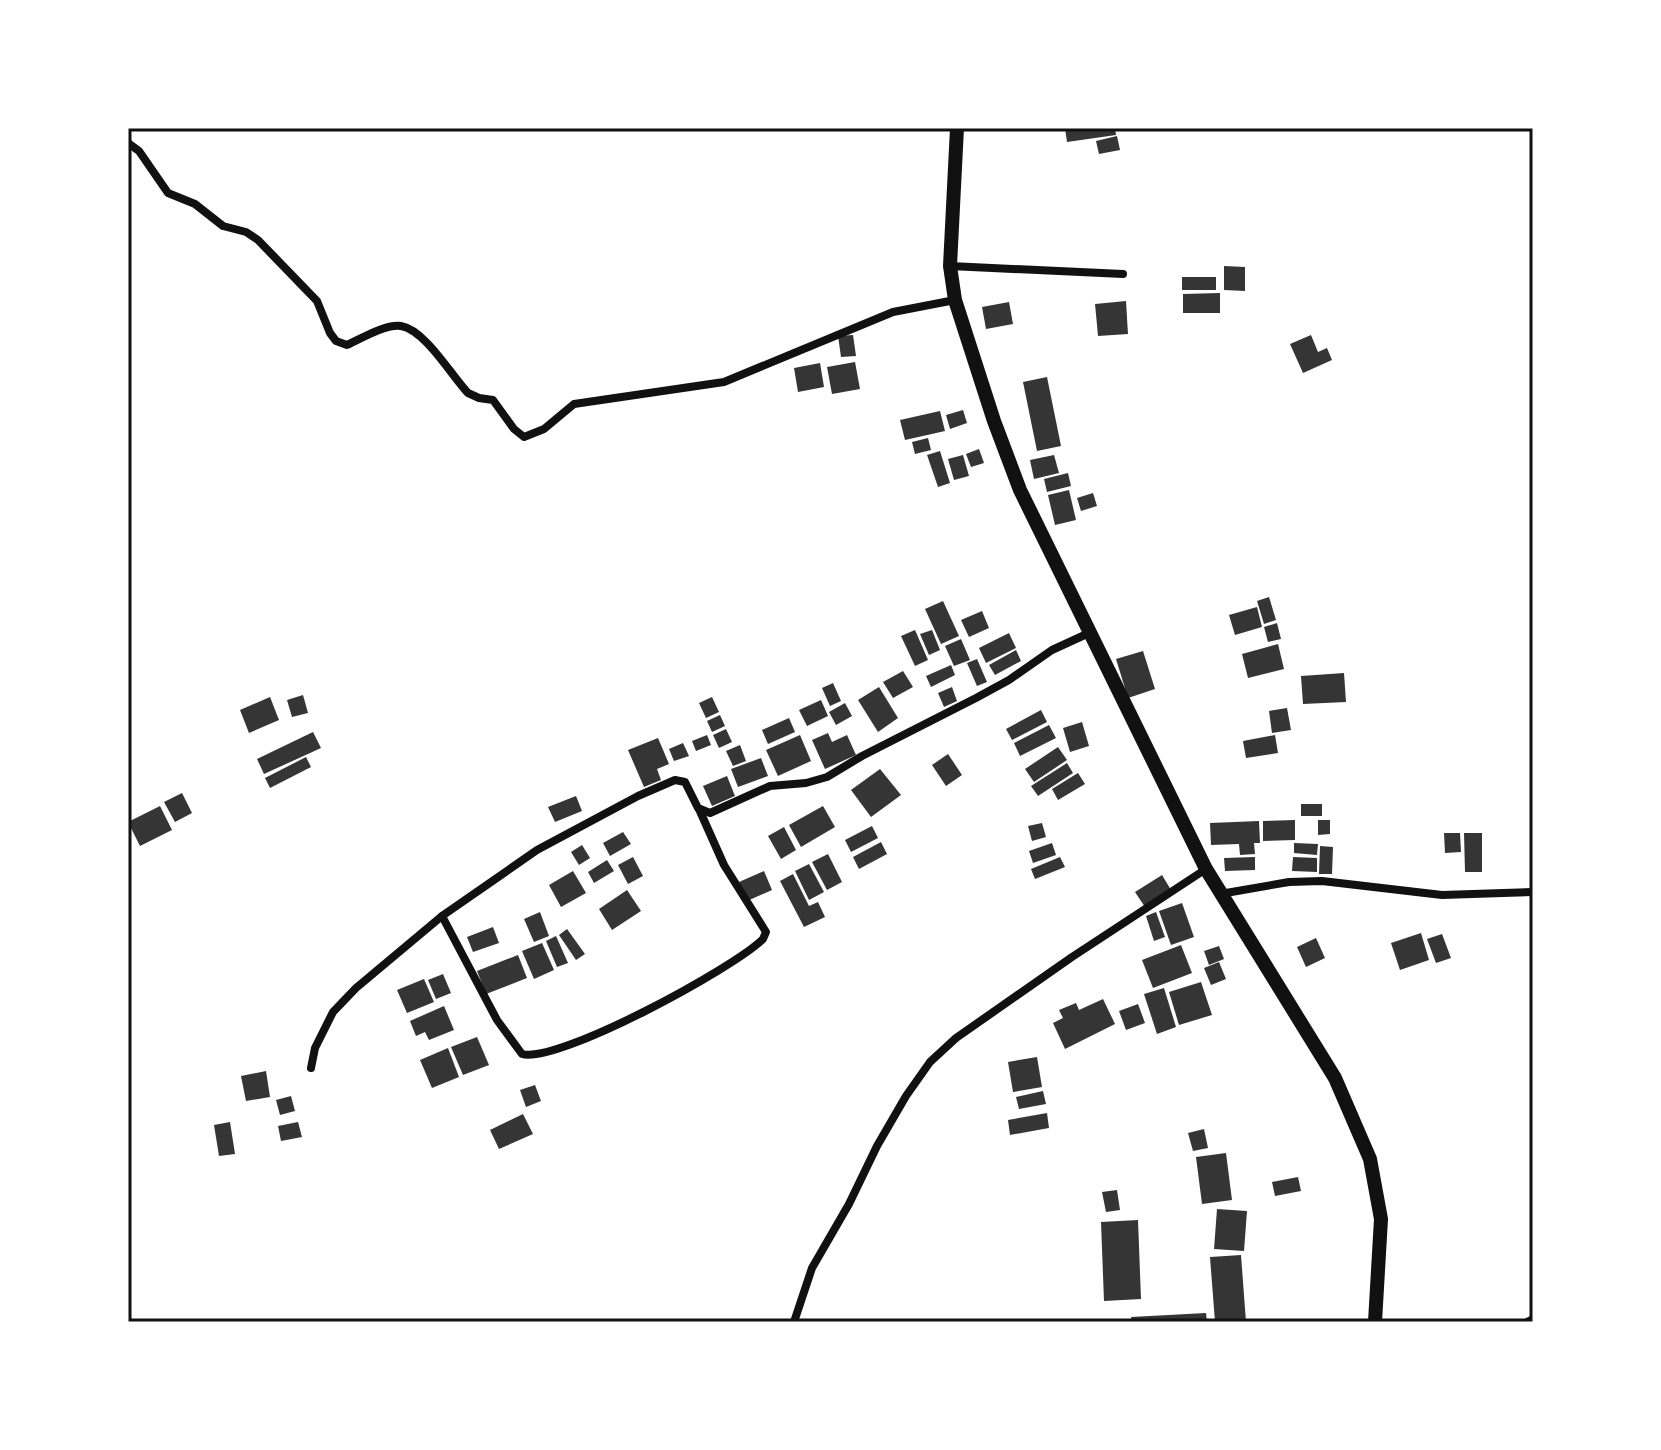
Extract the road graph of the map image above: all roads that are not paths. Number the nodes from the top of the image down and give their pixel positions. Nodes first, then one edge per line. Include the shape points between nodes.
1 (957, 128) edge
2 (128, 143) edge
3 (950, 266) junction
4 (1123, 274) dead end
5 (955, 300) junction
6 (1089, 633) junction
7 (698, 808) junction
8 (1206, 869) junction
9 (1533, 892) edge
10 (1220, 894) junction
11 (442, 916) junction
12 (311, 1068) dead end
13 (1533, 1319) edge
14 (794, 1322) edge
15 (1375, 1322) edge
16 (1527, 1322) edge

1 - 3 main road
2 - 5 street via 168,193 201,208 223,226 251,234 268,249 317,301 336,341 347,345 399,326 416,333 468,393 493,400 524,437 544,429 574,404 724,382 893,312
3 - 4 street
3 - 5 main road
5 - 6 main road via 1020,490
6 - 7 street via 827,777 770,786 714,812
6 - 8 main road
7 - 11 street via 685,782 667,782 537,850
7 - 11 street via 724,865 766,932 763,939 678,995 571,1045 537,1056 522,1054 497,1020
8 - 10 main road
8 - 14 street via 968,1029 930,1062 877,1146 812,1268
9 - 10 street via 1442,895 1322,881
10 - 15 main road via 1335,1078 1370,1159 1381,1219
11 - 12 street via 333,1012 318,1039
13 - 16 street

